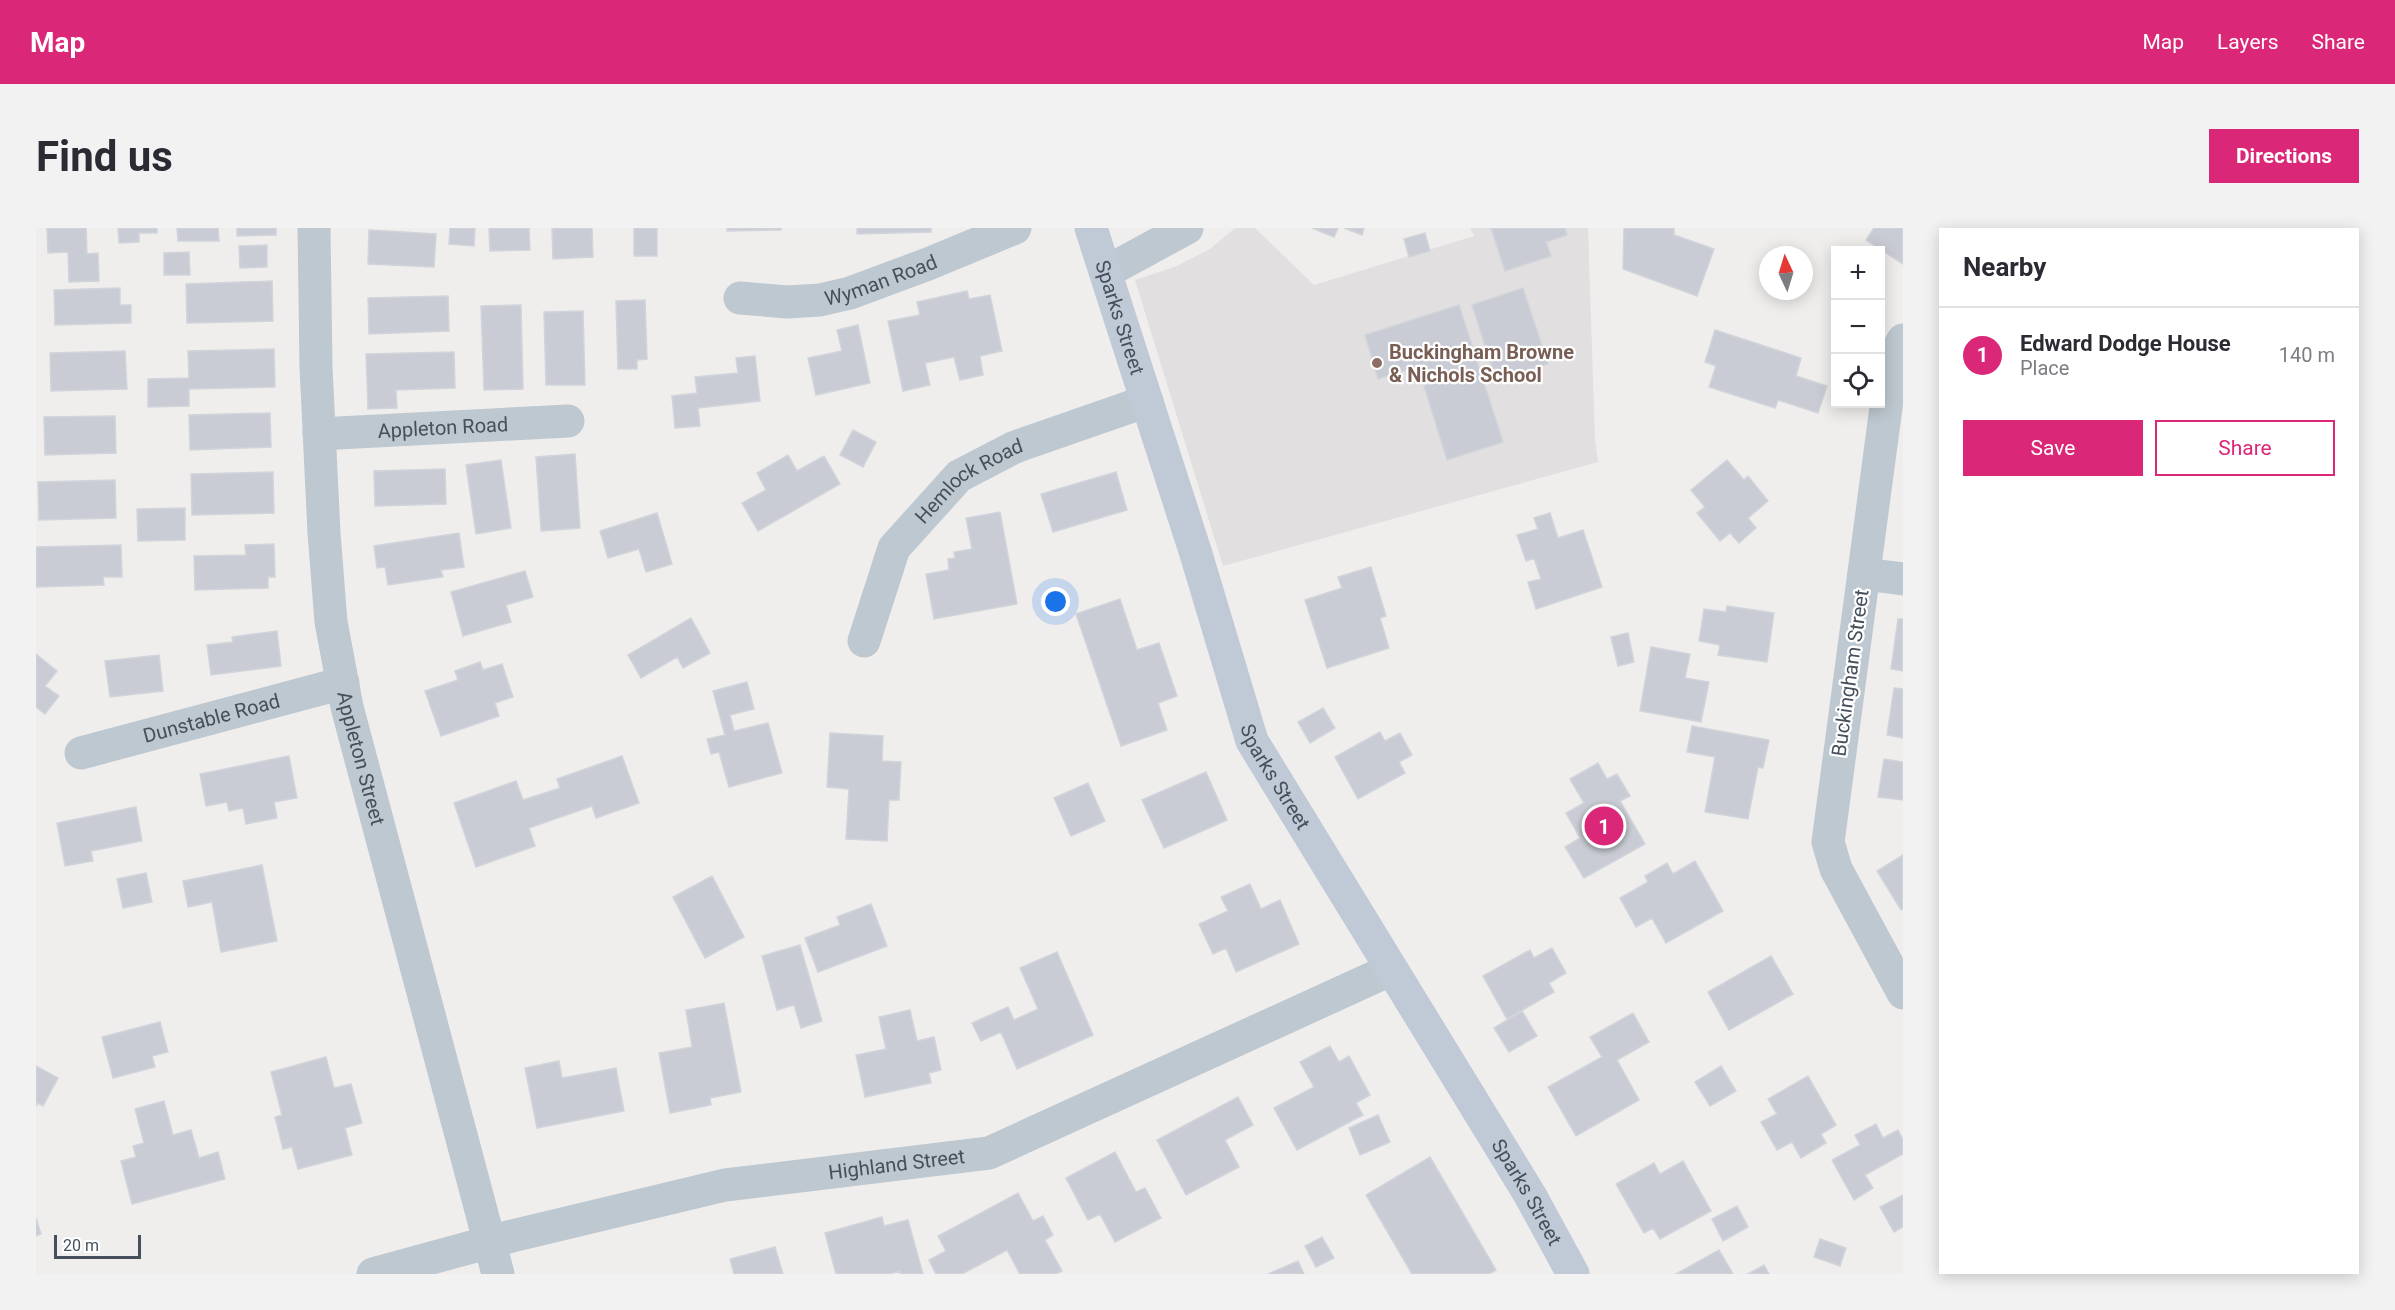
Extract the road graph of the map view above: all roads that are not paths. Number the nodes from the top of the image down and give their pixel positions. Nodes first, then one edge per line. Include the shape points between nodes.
1 (314, 228) edge
2 (1015, 228) edge
3 (1091, 228) edge
4 (1187, 228) edge
5 (1106, 272) junction
6 (740, 298) dead end
7 (1903, 340) edge
8 (1147, 401) junction
9 (568, 421) dead end
10 (319, 434) junction
11 (1864, 574) junction
12 (1903, 579) edge
13 (864, 641) dead end
14 (343, 683) junction
15 (81, 753) dead end
16 (1390, 970) junction
17 (1903, 993) edge
18 (489, 1242) junction
19 (373, 1274) edge
20 (498, 1274) edge
21 (1573, 1274) edge

1 - 10 street, Appleton Street
2 - 6 street, Wyman Road via 850,293 787,302
3 - 5 street, Sparks Street
4 - 5 street
5 - 8 street, Sparks Street
7 - 11 street, Buckingham Street via 1891,370
8 - 13 street, Hemlock Road via 1016,447 959,476 894,548
8 - 16 street, Sparks Street via 1252,741
9 - 10 street, Appleton Road
10 - 14 street, Appleton Street via 331,622
11 - 12 street
11 - 17 street, Buckingham Street via 1828,842 1836,869
14 - 15 street, Dunstable Road
14 - 18 street, Appleton Street
16 - 18 street, Highland Street via 989,1154 724,1185
16 - 21 street, Sparks Street via 1530,1196
18 - 19 street, Highland Street
18 - 20 street, Appleton Street

